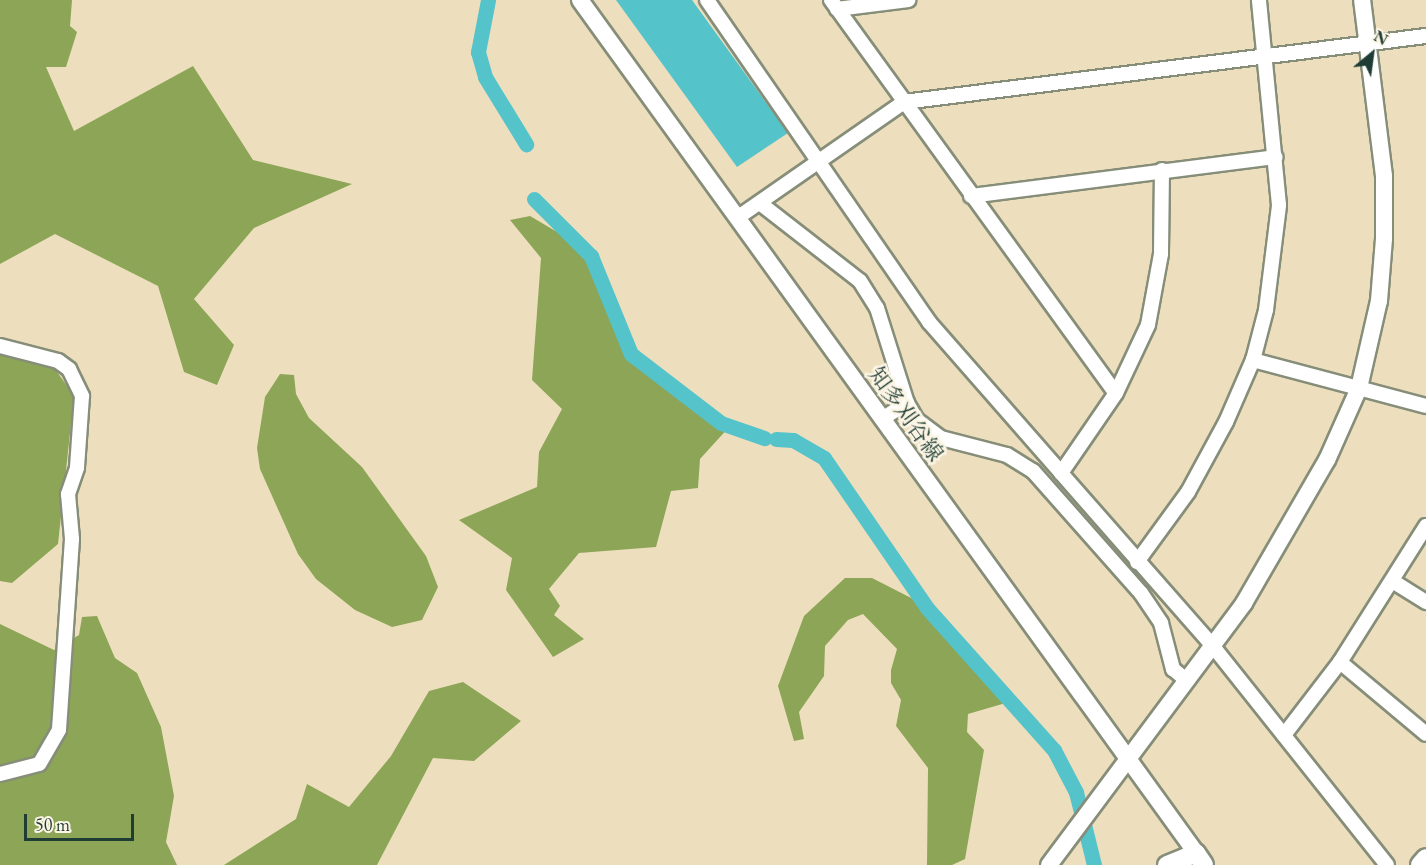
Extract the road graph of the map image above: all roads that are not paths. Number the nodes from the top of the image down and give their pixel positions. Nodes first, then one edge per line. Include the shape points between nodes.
1 (580, 0) edge
2 (707, 0) edge
3 (908, 0) edge
4 (1259, 0) edge
5 (1362, 0) edge
6 (834, 5) edge
7 (1426, 36) edge
8 (1368, 43) junction
9 (1265, 55) junction
10 (904, 102) junction
11 (1276, 157) junction
12 (821, 159) junction
13 (1162, 170) junction
14 (970, 196) junction
15 (761, 204) junction
16 (736, 219) junction
17 (0, 346) edge
18 (1253, 360) junction
19 (1359, 388) junction
20 (1116, 393) junction
21 (907, 403) junction
22 (1426, 406) edge
23 (882, 418) junction
24 (1061, 473) junction
25 (1426, 526) edge
26 (1137, 562) junction
27 (1394, 582) junction
28 (1426, 602) edge
29 (1212, 645) junction
30 (1340, 662) junction
31 (1186, 680) junction
32 (1426, 734) edge
33 (1284, 735) junction
34 (1125, 756) junction
35 (0, 774) edge
36 (1426, 858) edge
37 (1200, 859) edge
38 (1049, 865) edge
39 (1167, 865) edge
40 (1387, 865) edge
41 (1420, 865) edge

1 - 16 street, 知多刈谷線
2 - 12 street
3 - 6 street
4 - 9 street
5 - 8 street
6 - 10 street
7 - 8 street
8 - 9 street
8 - 19 street via 1384,176 1384,239 1379,301
9 - 10 street
9 - 11 street
10 - 12 street
10 - 14 street
11 - 13 street
11 - 18 street via 1278,237
12 - 15 street
12 - 24 street via 929,322
13 - 14 street
13 - 20 street via 1161,254 1148,325
14 - 20 street
15 - 16 street
15 - 21 street via 860,281 893,347
16 - 23 street, 知多刈谷線
17 - 35 street via 58,361 69,369 82,396 77,468 68,494 72,539 59,730 39,764
18 - 19 street
18 - 26 street via 1188,492
19 - 22 street
19 - 29 street via 1276,553
20 - 24 street
21 - 23 street
21 - 31 street via 932,434 1007,455 1033,471 1142,593 1161,623 1173,669
23 - 34 street, 知多刈谷線
24 - 26 street
25 - 27 street
26 - 29 street
27 - 28 street
27 - 30 street
29 - 31 street
29 - 33 street
30 - 32 street
30 - 33 street
31 - 34 street
33 - 40 street
34 - 37 street, 知多刈谷線
34 - 38 street
36 - 41 main road
37 - 39 main road

